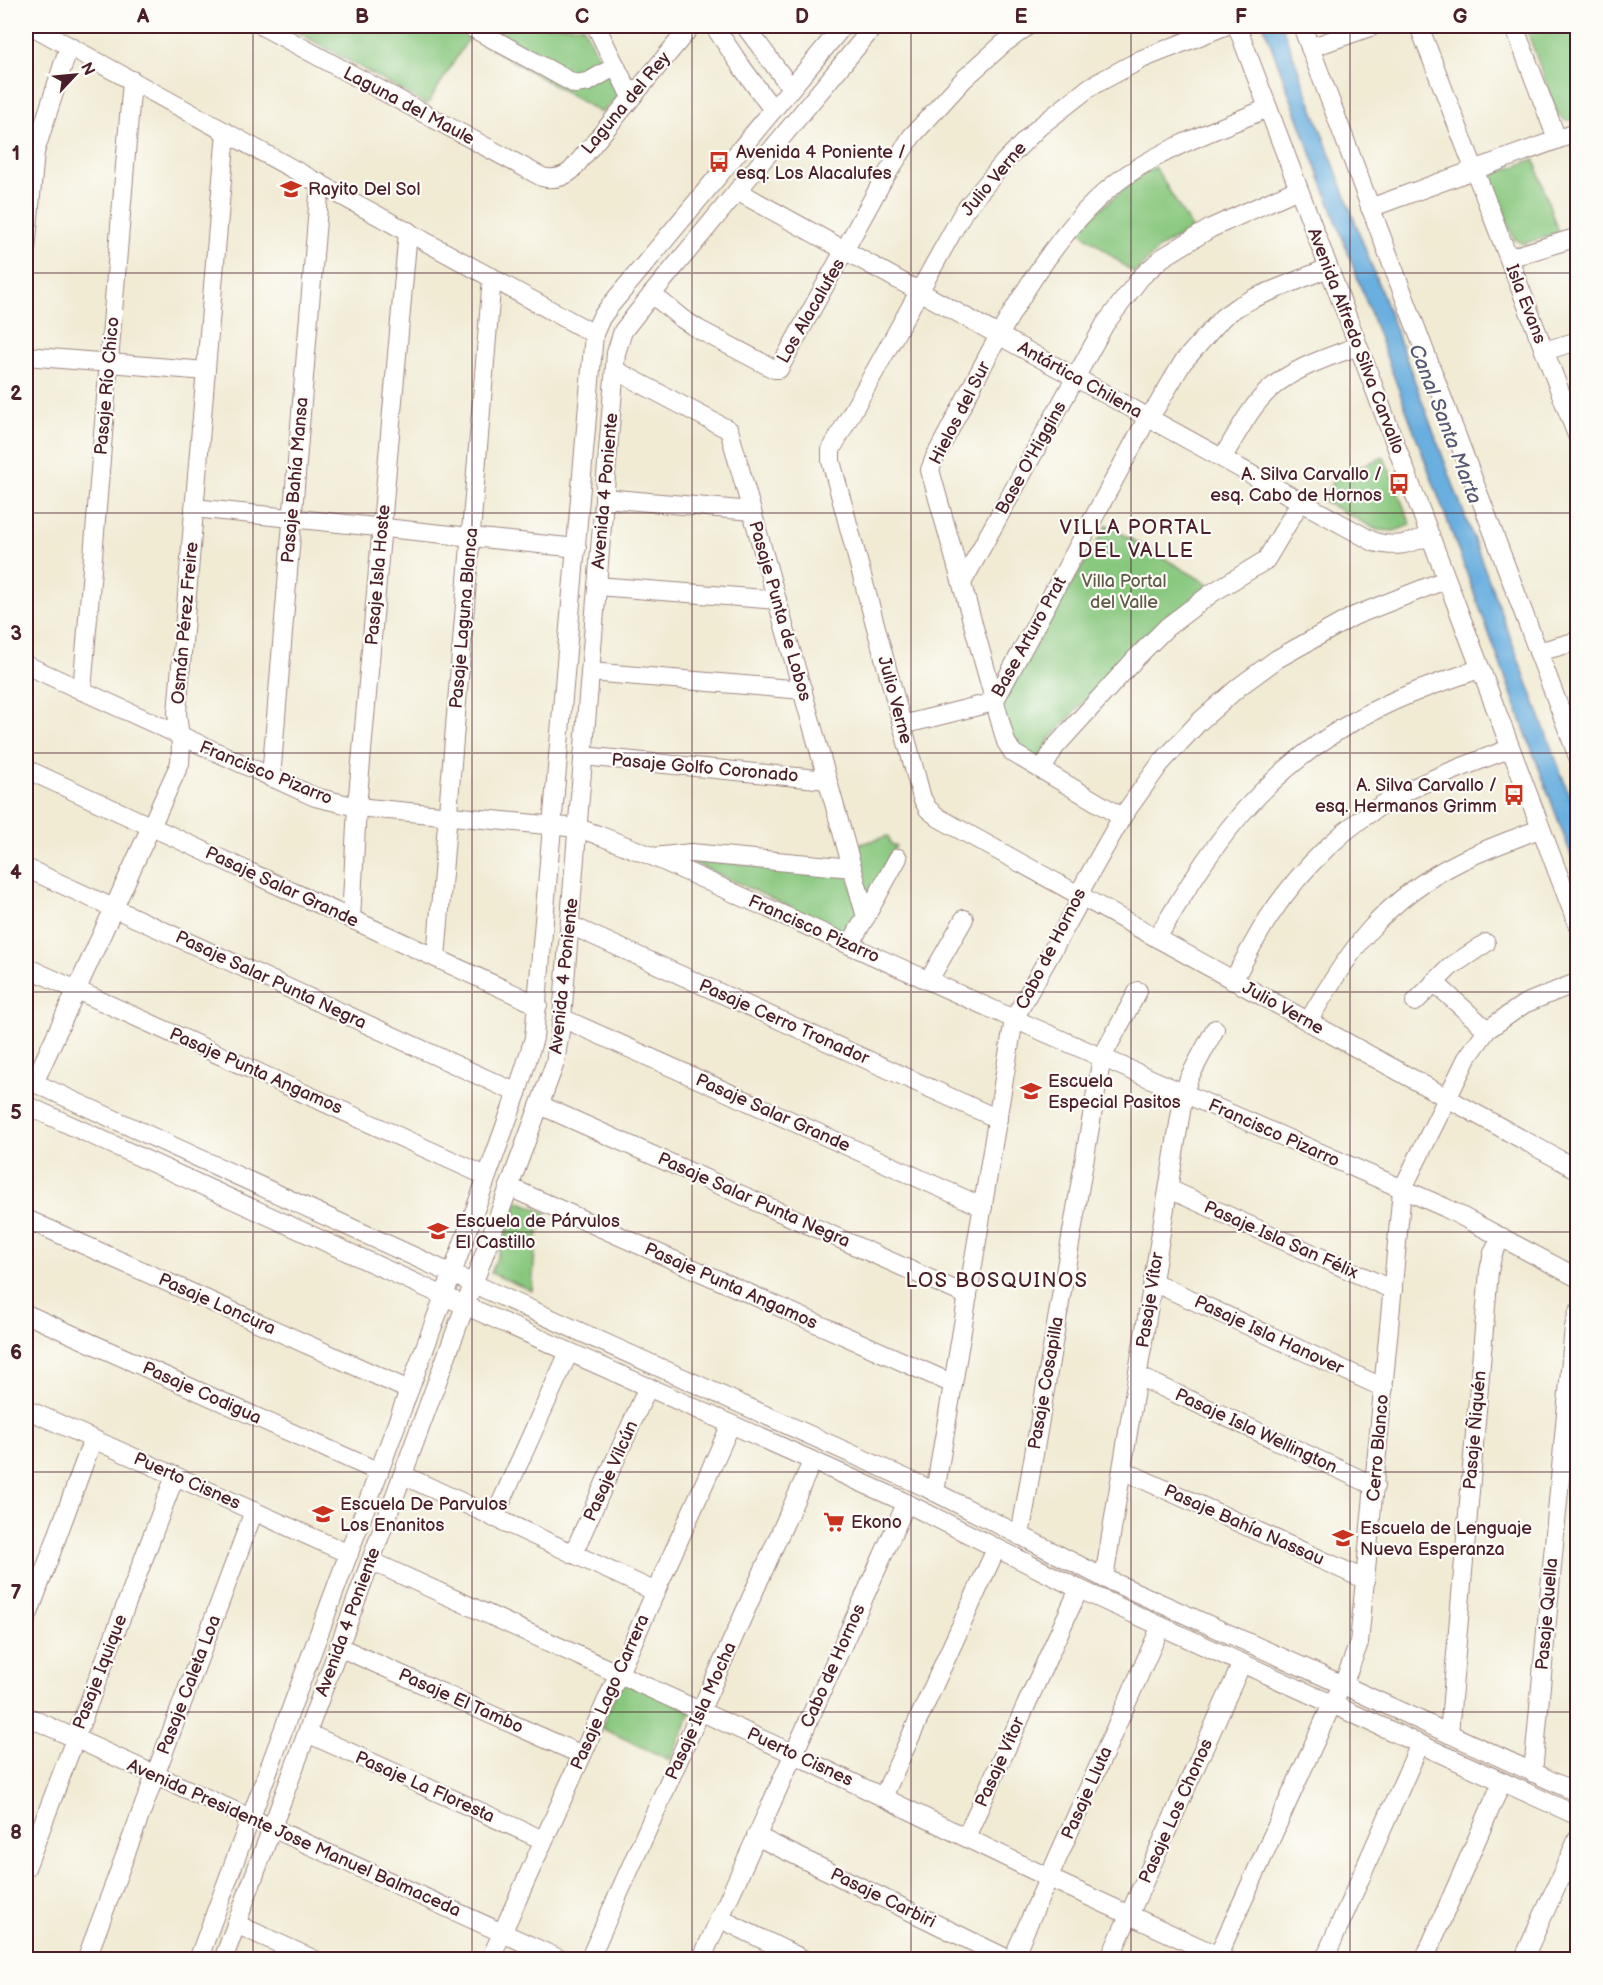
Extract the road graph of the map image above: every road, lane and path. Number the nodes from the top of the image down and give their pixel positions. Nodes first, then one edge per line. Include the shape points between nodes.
1 (32, 26) edge
2 (262, 26) edge
3 (470, 26) edge
4 (596, 26) edge
5 (691, 26) edge
6 (714, 26) edge
7 (745, 26) edge
8 (843, 26) edge
9 (874, 26) edge
10 (1028, 26) edge
11 (1225, 26) edge
12 (1237, 26) edge
13 (1302, 26) edge
14 (1373, 26) edge
15 (1419, 26) edge
16 (1514, 26) edge
17 (290, 33) edge
18 (69, 46) junction
19 (1310, 48) junction
20 (616, 66) junction
21 (649, 76) junction
22 (132, 80) junction
23 (791, 88) junction
24 (631, 98) junction
25 (1268, 108) junction
26 (773, 110) junction
27 (226, 132) junction
28 (1578, 132) edge
29 (1557, 139) junction
30 (1475, 169) junction
31 (559, 178) joint
32 (320, 183) junction
33 (1298, 189) junction
34 (737, 191) junction
35 (1370, 208) junction
36 (408, 231) junction
37 (1578, 237) edge
38 (26, 250) edge
39 (846, 250) junction
40 (1509, 258) junction
41 (1328, 268) junction
42 (492, 277) junction
43 (919, 292) junction
44 (652, 294) junction
45 (594, 334) junction
46 (1000, 336) junction
47 (1578, 341) edge
48 (1358, 346) junction
49 (1544, 351) junction
50 (26, 356) edge
51 (109, 363) junction
52 (615, 370) junction
53 (206, 372) junction
54 (1075, 378) junction
55 (1148, 417) junction
56 (1578, 438) edge
57 (1223, 457) junction
58 (604, 498) junction
59 (1301, 501) junction
60 (194, 508) junction
61 (752, 511) junction
62 (292, 518) junction
63 (382, 528) junction
64 (1429, 536) junction
65 (471, 537) junction
66 (577, 548) junction
67 (1445, 580) junction
68 (962, 583) junction
69 (597, 586) junction
70 (777, 600) junction
71 (1578, 641) edge
72 (1538, 652) junction
73 (26, 665) edge
74 (1479, 669) junction
75 (590, 672) junction
76 (802, 690) junction
77 (82, 691) junction
78 (994, 702) junction
79 (902, 725) junction
80 (180, 737) junction
81 (1509, 749) junction
82 (584, 756) junction
83 (1578, 757) edge
84 (26, 769) edge
85 (1042, 770) junction
86 (271, 778) junction
87 (827, 780) junction
88 (357, 807) junction
89 (448, 815) junction
90 (1122, 817) junction
91 (553, 825) junction
92 (151, 827) junction
93 (578, 828) junction
94 (1539, 829) junction
95 (654, 857) junction
96 (898, 858) dead end
97 (26, 868) edge
98 (852, 868) junction
99 (1080, 896) junction
100 (114, 908) junction
101 (866, 917) junction
102 (964, 918) dead end
103 (351, 919) junction
104 (570, 925) junction
105 (1578, 926) edge
106 (1157, 938) junction
107 (1486, 943) dead end
108 (850, 945) junction
109 (436, 958) junction
110 (26, 967) edge
111 (929, 980) junction
112 (1233, 981) junction
113 (1434, 982) junction
114 (1578, 982) edge
115 (76, 990) junction
116 (1138, 991) dead end
117 (1416, 1002) dead end
118 (538, 1005) junction
119 (562, 1018) junction
120 (1014, 1019) junction
121 (1308, 1022) junction
122 (1215, 1029) dead end
123 (1487, 1030) junction
124 (1102, 1057) junction
125 (30, 1081) edge
126 (517, 1093) junction
127 (1184, 1093) junction
128 (1446, 1099) junction
129 (26, 1105) edge
130 (540, 1105) junction
131 (998, 1119) junction
132 (1578, 1170) edge
133 (486, 1176) junction
134 (509, 1187) junction
135 (1168, 1190) junction
136 (1402, 1190) junction
137 (983, 1207) junction
138 (26, 1219) edge
139 (1502, 1237) junction
140 (451, 1274) junction
141 (1578, 1278) edge
142 (1153, 1282) junction
143 (473, 1284) junction
144 (1393, 1290) junction
145 (444, 1296) junction
146 (968, 1296) junction
147 (465, 1305) junction
148 (1578, 1312) edge
149 (26, 1314) edge
150 (569, 1352) junction
151 (1138, 1376) junction
152 (953, 1384) junction
153 (648, 1387) junction
154 (1384, 1388) junction
155 (409, 1390) junction
156 (26, 1409) edge
157 (731, 1424) junction
158 (93, 1439) junction
159 (812, 1462) junction
160 (1122, 1470) junction
161 (379, 1472) junction
162 (403, 1475) junction
163 (175, 1476) junction
164 (1375, 1486) junction
165 (935, 1492) junction
166 (906, 1504) junction
167 (255, 1511) junction
168 (494, 1518) junction
169 (1020, 1536) junction
170 (996, 1549) junction
171 (349, 1554) junction
172 (573, 1554) junction
173 (371, 1561) junction
174 (1104, 1578) junction
175 (1366, 1580) junction
176 (1079, 1589) junction
177 (656, 1592) junction
178 (26, 1621) edge
179 (1161, 1626) junction
180 (339, 1647) junction
181 (1242, 1663) junction
182 (619, 1674) junction
183 (1343, 1685) junction
184 (1332, 1704) junction
185 (700, 1711) junction
186 (26, 1716) edge
187 (307, 1733) junction
188 (1449, 1734) junction
189 (74, 1738) junction
190 (1420, 1744) junction
191 (794, 1754) junction
192 (582, 1755) junction
193 (1533, 1773) junction
194 (155, 1775) junction
195 (1502, 1782) junction
196 (1578, 1793) edge
197 (883, 1797) junction
198 (1578, 1816) edge
199 (251, 1818) junction
200 (272, 1828) junction
201 (756, 1836) junction
202 (966, 1837) junction
203 (1578, 1839) edge
204 (543, 1840) junction
205 (26, 1868) edge
206 (1049, 1878) junction
207 (1129, 1915) junction
208 (719, 1918) junction
209 (236, 1924) junction
210 (502, 1933) junction
211 (1220, 1958) edge
212 (86, 1959) edge
213 (198, 1959) edge
214 (223, 1959) edge
215 (315, 1959) edge
216 (490, 1959) edge
217 (562, 1959) edge
218 (589, 1959) edge
219 (700, 1959) edge
220 (805, 1959) edge
221 (1011, 1959) edge
222 (1109, 1959) edge
223 (1324, 1959) edge
224 (1424, 1959) edge
225 (1523, 1959) edge

1 - 18 street
2 - 17 street, Laguna del Maule
3 - 20 street via 574,84 588,82
4 - 20 street
5 - 21 street, Laguna del Rey
6 - 26 street
7 - 23 street
8 - 23 street, Avenida 4 Poniente
9 - 34 street, Avenida 4 Poniente
10 - 39 street via 964,79 918,130 883,180
11 - 43 street, Julio Verne via 1121,69 1090,87 1047,121 977,193
12 - 25 street, Avenida Alfredo Silva Carvallo
13 - 19 street
14 - 19 street
15 - 30 street, Isla Evans
16 - 29 street
17 - 31 street, Laguna del Maule via 542,177
18 - 22 street
18 - 38 street via 35,152
19 - 35 street
20 - 21 street
20 - 24 street
21 - 24 street, Laguna del Rey
22 - 27 street
22 - 51 street, Pasaje Río Chico
23 - 26 street, Avenida 4 Poniente
24 - 31 street, Laguna del Rey via 571,171
25 - 33 street, Avenida Alfredo Silva Carvallo
25 - 46 street, Hielos del Sur via 1178,145 1111,188 1086,212 1027,287
26 - 45 street, Avenida 4 Poniente via 609,307
27 - 32 street
27 - 53 street, Osmán Pérez Freire
28 - 29 street
29 - 30 street
30 - 35 street
30 - 40 street, Isla Evans
32 - 36 street
32 - 62 street, Pasaje Bahía Mansa
33 - 41 street, Avenida Alfredo Silva Carvallo
33 - 54 street, Base O'Higgins via 1211,228 1162,258 1124,297
34 - 39 street, Antártica Chilena
34 - 44 street, Avenida 4 Poniente
35 - 72 street
36 - 42 street
36 - 63 street, Pasaje Isla Hoste
37 - 40 street
39 - 43 street, Antártica Chilena
39 - 44 street, Los Alacalufes via 778,369 698,329
40 - 49 street, Isla Evans
41 - 48 street, Avenida Alfredo Silva Carvallo
41 - 55 street, Base Arturo Prat via 1254,298 1222,317 1183,362
42 - 45 street
42 - 65 street, Pasaje Laguna Blanca
43 - 46 street, Antártica Chilena
43 - 79 street, Julio Verne via 830,455
44 - 52 street, Avenida 4 Poniente via 620,336
45 - 66 street, Avenida 4 Poniente
46 - 54 street, Antártica Chilena
46 - 68 street, Hielos del Sur via 930,470
47 - 49 street
48 - 57 street via 1315,363 1272,387
48 - 64 street, Avenida Alfredo Silva Carvallo
49 - 56 street, Isla Evans
50 - 51 street
51 - 53 street
51 - 77 street, Pasaje Río Chico
52 - 58 street, Avenida 4 Poniente
52 - 61 street, Pasaje Punta de Lobos via 729,430
53 - 60 street, Osmán Pérez Freire
54 - 55 street, Antártica Chilena
54 - 68 street, Base O'Higgins
55 - 57 street, Antártica Chilena
55 - 78 street, Base Arturo Prat
57 - 59 street, Antártica Chilena
58 - 61 street
58 - 69 street, Avenida 4 Poniente
59 - 64 street, Antártica Chilena via 1374,542 1404,545
59 - 85 street via 1266,560 1167,627 1055,747
60 - 62 street
60 - 80 street, Osmán Pérez Freire via 177,713
61 - 70 street, Pasaje Punta de Lobos
62 - 63 street
62 - 86 street, Pasaje Bahía Mansa
63 - 65 street
63 - 88 street, Pasaje Isla Hoste
64 - 67 street, Avenida Alfredo Silva Carvallo
65 - 66 street
65 - 89 street, Pasaje Laguna Blanca
66 - 91 street, Avenida 4 Poniente
67 - 74 street, Avenida Alfredo Silva Carvallo
67 - 90 street, Cabo de Hornos via 1354,616 1277,658 1198,722 1160,764
68 - 78 street, Hielos del Sur
69 - 70 street
69 - 75 street, Avenida 4 Poniente
70 - 76 street, Pasaje Punta de Lobos
71 - 72 street
72 - 83 street
73 - 77 street, Francisco Pizarro
74 - 81 street, Avenida Alfredo Silva Carvallo
74 - 106 street via 1378,708 1298,759 1234,822 1194,876
75 - 76 street
75 - 82 street, Avenida 4 Poniente
76 - 87 street, Pasaje Punta de Lobos
77 - 80 street, Francisco Pizarro
78 - 79 street, Base Arturo Prat
78 - 85 street, Hielos del Sur via 1013,753
79 - 99 street, Julio Verne via 928,809
80 - 86 street, Francisco Pizarro
80 - 92 street, Osmán Pérez Freire via 177,770
81 - 94 street, Avenida Alfredo Silva Carvallo
81 - 112 street via 1397,796 1336,839 1268,918
82 - 87 street, Pasaje Golfo Coronado
82 - 93 street, Avenida 4 Poniente
84 - 92 street, Pasaje Salar Grande
85 - 90 street, Hielos del Sur
86 - 88 street, Francisco Pizarro via 315,797
87 - 98 street, Pasaje Punta de Lobos
88 - 89 street, Francisco Pizarro
88 - 103 street, Pasaje Isla Hoste
89 - 91 street, Francisco Pizarro
89 - 109 street, Pasaje Laguna Blanca
90 - 99 street, Cabo de Hornos
91 - 93 street, Francisco Pizarro
91 - 118 street, Avenida 4 Poniente
92 - 100 street, Osmán Pérez Freire
92 - 103 street, Pasaje Salar Grande
93 - 95 street, Francisco Pizarro
93 - 104 street, Avenida 4 Poniente
94 - 105 street, Avenida Alfredo Silva Carvallo
94 - 121 street via 1458,862 1395,905 1344,960
95 - 98 street via 691,853
95 - 108 street, Francisco Pizarro
96 - 101 street
97 - 100 street, Pasaje Salar Punta Negra
98 - 101 street, Pasaje Punta de Lobos
99 - 106 street, Julio Verne
99 - 120 street, Cabo de Hornos
100 - 115 street, Osmán Pérez Freire
100 - 126 street, Pasaje Salar Punta Negra
101 - 108 street
102 - 111 street
103 - 109 street, Pasaje Salar Grande
104 - 119 street, Avenida 4 Poniente
104 - 131 street, Pasaje Cerro Tronador
106 - 112 street, Julio Verne
107 - 113 street
108 - 111 street, Francisco Pizarro
109 - 118 street, Pasaje Salar Grande
110 - 115 street, Pasaje Punta Angamos
111 - 120 street, Francisco Pizarro
112 - 121 street, Julio Verne
113 - 117 street
113 - 123 street
114 - 123 street, Cerro Blanco via 1524,1004
115 - 125 street, Osmán Pérez Freire
115 - 133 street, Pasaje Punta Angamos
116 - 124 street, Pasaje Cosapilla
118 - 126 street, Avenida 4 Poniente via 532,1046
119 - 130 street, Avenida 4 Poniente via 555,1063
119 - 137 street, Pasaje Salar Grande
120 - 124 street, Francisco Pizarro
120 - 131 street, Cabo de Hornos
121 - 128 street, Julio Verne
122 - 127 street, Pasaje Vítor
123 - 128 street, Cerro Blanco
124 - 127 street, Francisco Pizarro
124 - 169 street, Pasaje Cosapilla
125 - 140 street
126 - 133 street, Avenida 4 Poniente
127 - 135 street, Pasaje Vítor
127 - 136 street, Francisco Pizarro
128 - 132 street, Julio Verne
128 - 136 street, Cerro Blanco
129 - 145 street
130 - 134 street, Avenida 4 Poniente
130 - 146 street, Pasaje Salar Punta Negra
131 - 137 street, Cabo de Hornos
133 - 140 street, Avenida 4 Poniente
134 - 143 street, Avenida 4 Poniente
134 - 152 street, Pasaje Punta Angamos
135 - 142 street, Pasaje Vítor
135 - 144 street, Pasaje Isla San Félix
136 - 139 street, Francisco Pizarro
136 - 144 street, Cerro Blanco
137 - 146 street, Cabo de Hornos
138 - 155 street, Pasaje Loncura
139 - 141 street, Francisco Pizarro
139 - 188 street, Pasaje Ñiquén via 1489,1270
140 - 143 street
140 - 145 street, Avenida 4 Poniente
142 - 151 street, Pasaje Vítor
142 - 154 street, Pasaje Isla Hanover
143 - 147 street, Avenida 4 Poniente
143 - 165 street
144 - 154 street, Cerro Blanco
145 - 147 street
145 - 155 street, Avenida 4 Poniente
146 - 152 street, Cabo de Hornos
147 - 150 street
147 - 162 street, Avenida 4 Poniente
148 - 193 street, Pasaje Quella
149 - 161 street, Pasaje Codigua
150 - 153 street
150 - 168 street
151 - 160 street, Pasaje Vítor
151 - 164 street, Pasaje Isla Wellington
152 - 165 street, Cabo de Hornos
153 - 157 street
153 - 172 street, Pasaje Vilcún
154 - 164 street, Cerro Blanco
155 - 161 street, Avenida 4 Poniente
156 - 158 street, Puerto Cisnes
157 - 159 street
157 - 177 street, Pasaje Lago Carrera
158 - 163 street, Puerto Cisnes
158 - 178 street
159 - 166 street
159 - 185 street, Pasaje Isla Mocha
160 - 174 street, Pasaje Vítor
160 - 175 street, Pasaje Bahía Nassau
161 - 171 street, Avenida 4 Poniente
162 - 168 street
162 - 173 street, Avenida 4 Poniente
163 - 167 street, Puerto Cisnes
163 - 189 street, Pasaje Iquique
164 - 175 street, Cerro Blanco
165 - 169 street
166 - 170 street
166 - 191 street, Cabo de Hornos
167 - 171 street, Puerto Cisnes
167 - 194 street, Pasaje Caleta Loa
168 - 172 street
169 - 174 street
170 - 176 street
170 - 197 street
171 - 199 street, Avenida 4 Poniente
172 - 177 street
173 - 180 street, Avenida 4 Poniente
173 - 182 street, Puerto Cisnes
174 - 183 street
175 - 183 street, Cerro Blanco via 1359,1643
176 - 179 street
176 - 202 street, Pasaje Vítor
177 - 182 street, Pasaje Lago Carrera
179 - 181 street
179 - 206 street, Pasaje Lluta
180 - 187 street, Avenida 4 Poniente
180 - 192 street, Pasaje El Tambo
181 - 184 street
181 - 207 street, Pasaje Los Chonos
182 - 185 street, Puerto Cisnes
182 - 192 street, Pasaje Lago Carrera
183 - 184 street, Cerro Blanco
183 - 188 street
184 - 190 street
184 - 211 street, Cerro Blanco
185 - 191 street, Puerto Cisnes
185 - 218 street, Pasaje Isla Mocha
186 - 189 street, Avenida Presidente Jose Manuel Balmaceda
187 - 200 street, Avenida 4 Poniente
187 - 204 street, Pasaje La Floresta
188 - 193 street
189 - 194 street, Avenida Presidente Jose Manuel Balmaceda
189 - 205 street, Pasaje Iquique
190 - 195 street
190 - 223 street
191 - 197 street, Puerto Cisnes
191 - 201 street, Cabo de Hornos
192 - 204 street, Pasaje Lago Carrera
193 - 196 street
194 - 199 street, Avenida Presidente Jose Manuel Balmaceda
194 - 212 street, Pasaje Caleta Loa
195 - 198 street
195 - 224 street
197 - 202 street, Puerto Cisnes
199 - 200 street, Avenida Presidente Jose Manuel Balmaceda
199 - 213 street, Avenida 4 Poniente
200 - 209 street, Avenida 4 Poniente
200 - 210 street, Avenida Presidente Jose Manuel Balmaceda
201 - 208 street, Cabo de Hornos
201 - 221 street, Pasaje Carbiri
202 - 206 street, Puerto Cisnes
203 - 225 street
204 - 210 street, Pasaje Lago Carrera
206 - 207 street, Puerto Cisnes
206 - 221 street, Pasaje Lluta
207 - 211 street, Puerto Cisnes
207 - 222 street, Pasaje Los Chonos
208 - 219 street, Cabo de Hornos
208 - 220 street
209 - 214 street, Avenida 4 Poniente
209 - 215 street
210 - 216 street, Pasaje Lago Carrera
210 - 217 street, Avenida Presidente Jose Manuel Balmaceda

